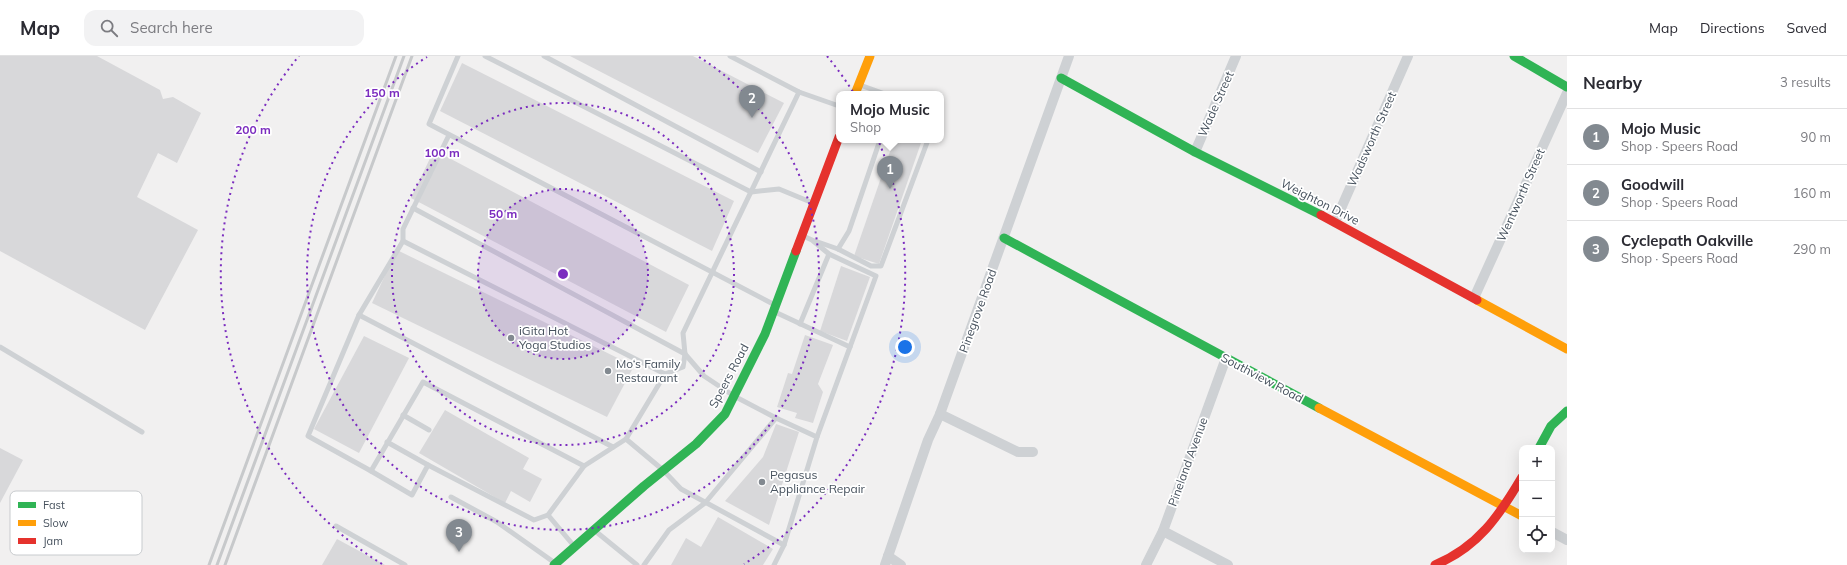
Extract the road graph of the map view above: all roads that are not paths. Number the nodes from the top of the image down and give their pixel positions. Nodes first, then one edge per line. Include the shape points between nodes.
1 (458, 56) edge
2 (485, 56) edge
3 (544, 56) edge
4 (730, 56) edge
5 (870, 56) edge
6 (1069, 56) edge
7 (1236, 56) edge
8 (1408, 56) edge
9 (1514, 56) edge
10 (1061, 78) junction
11 (859, 84) junction
12 (1567, 86) edge
13 (856, 91) edge
14 (878, 91) edge
15 (799, 92) junction
16 (1567, 93) edge
17 (836, 105) edge
18 (449, 135) junction
19 (837, 143) edge
20 (879, 143) edge
21 (927, 143) edge
22 (1195, 152) junction
23 (761, 172) junction
24 (751, 192) junction
25 (814, 204) junction
26 (413, 208) junction
27 (1335, 222) junction
28 (802, 236) junction
29 (1004, 238) junction
30 (812, 240) junction
31 (403, 241) junction
32 (838, 249) junction
33 (829, 254) junction
34 (713, 272) junction
35 (1474, 298) junction
36 (774, 308) junction
37 (359, 315) junction
38 (800, 324) junction
39 (0, 347) edge
40 (850, 347) junction
41 (1567, 350) edge
42 (685, 354) junction
43 (1226, 358) junction
44 (665, 374) junction
45 (734, 396) junction
46 (1567, 411) edge
47 (940, 414) junction
48 (403, 415) junction
49 (776, 418) junction
50 (429, 430) dead end
51 (142, 432) dead end
52 (817, 437) junction
53 (626, 439) junction
54 (387, 442) junction
55 (1541, 445) edge
56 (613, 447) junction
57 (1032, 452) dead end
58 (428, 465) junction
59 (584, 466) junction
60 (371, 470) junction
61 (663, 470) junction
62 (1520, 481) edge
63 (451, 497) dead end
64 (705, 503) junction
65 (1505, 508) junction
66 (1519, 515) edge
67 (548, 516) junction
68 (336, 526) dead end
69 (594, 530) junction
70 (1163, 531) junction
71 (1555, 534) edge
72 (1567, 540) edge
73 (784, 545) junction
74 (575, 546) junction
75 (886, 561) edge
76 (555, 564) edge
77 (405, 565) edge
78 (637, 565) edge
79 (644, 565) edge
80 (774, 565) edge
81 (901, 565) edge
82 (1146, 565) edge
83 (1228, 565) edge
84 (1435, 565) edge

1 - 18 lane via 429,124
2 - 24 lane
3 - 23 lane
4 - 15 lane
5 - 11 street
6 - 10 street, Pinegrove Road
7 - 22 street, Wade Street
8 - 27 street, Wadsworth Street
9 - 12 street
10 - 22 street, Weighton Drive
10 - 29 street, Pinegrove Road
11 - 13 street
11 - 14 lane
15 - 17 lane
15 - 23 lane
16 - 35 street, Wentworth Street
18 - 26 lane
18 - 34 lane
19 - 25 street, Speers Road
20 - 32 lane via 849,231
21 - 32 lane via 881,266 871,266
22 - 27 street, Weighton Drive
23 - 24 lane
24 - 25 lane via 779,189
24 - 34 lane
25 - 28 street, Speers Road
26 - 31 lane via 403,229
26 - 42 lane
27 - 35 street, Weighton Drive
28 - 30 lane
28 - 36 street, Speers Road
29 - 43 street, Southview Road
29 - 47 street, Pinegrove Road
30 - 32 lane
30 - 33 lane
31 - 37 lane
31 - 44 lane
33 - 38 lane
33 - 40 lane via 876,276
34 - 36 lane
34 - 42 lane via 683,333
35 - 41 street, Weighton Drive
36 - 38 lane
36 - 45 street, Speers Road via 765,334
37 - 56 lane
37 - 60 lane via 308,436
38 - 40 lane
39 - 51 lane
40 - 52 lane
42 - 44 lane via 683,366
42 - 45 lane via 704,376
43 - 65 street, Southview Road
43 - 70 street, Pineland Avenue
44 - 53 lane
45 - 49 lane
45 - 61 street, Speers Road via 725,414 696,444
46 - 55 street via 1551,426
47 - 57 street via 1018,452
47 - 75 street, Pinegrove Road via 928,440
48 - 50 lane
48 - 54 lane
48 - 59 lane via 422,382
49 - 52 lane
49 - 64 lane
52 - 73 lane
53 - 56 lane
53 - 61 lane
54 - 58 lane
54 - 60 lane
56 - 59 lane
58 - 60 lane via 412,495
58 - 67 lane via 534,520
59 - 67 lane
61 - 64 lane via 682,489
61 - 69 street, Speers Road
62 - 65 street
63 - 76 lane via 497,522
64 - 73 lane
64 - 79 lane via 669,530
65 - 66 street, Southview Road
65 - 84 street via 1481,537 1449,560
67 - 74 lane
68 - 77 lane
69 - 74 street, Speers Road
69 - 78 lane
70 - 82 street, Pineland Avenue
70 - 83 street
71 - 72 street
73 - 80 lane
74 - 76 street, Speers Road
75 - 81 street

